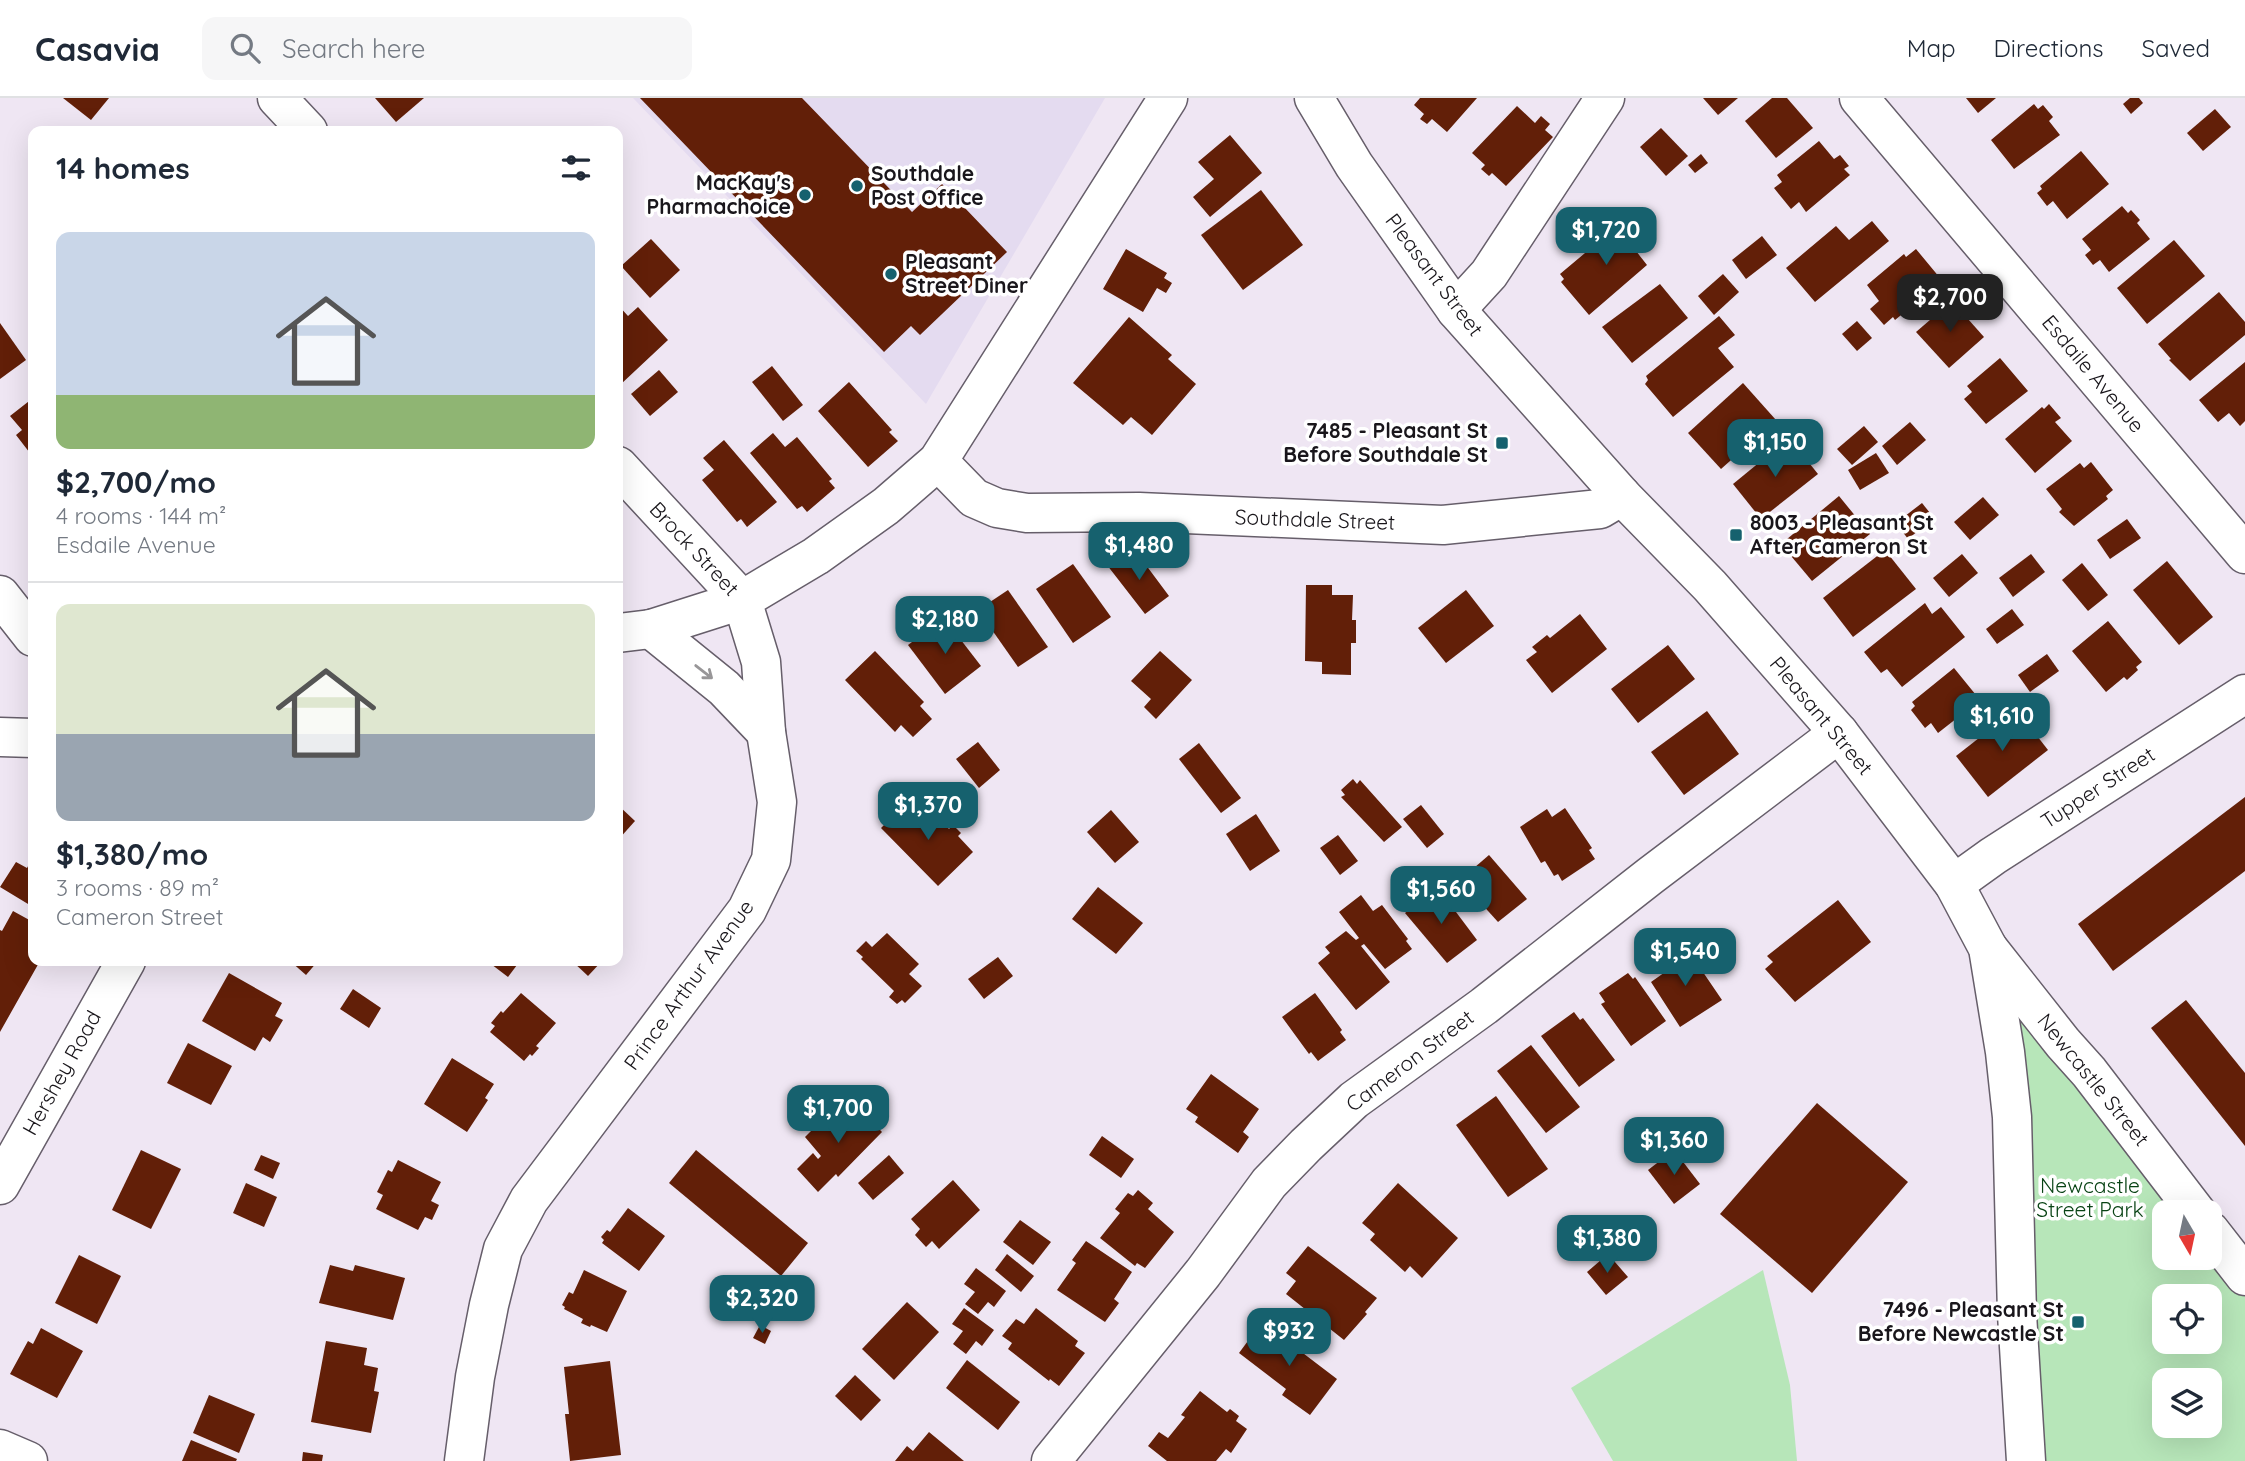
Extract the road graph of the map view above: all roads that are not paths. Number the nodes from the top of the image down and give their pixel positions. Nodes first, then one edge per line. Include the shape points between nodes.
1 (277, 98) edge
2 (1168, 98) edge
3 (1314, 98) edge
4 (1605, 98) edge
5 (1859, 98) edge
6 (303, 126) edge
7 (1456, 310) junction
8 (938, 461) junction
9 (623, 471) edge
10 (1622, 496) junction
11 (2245, 554) edge
12 (0, 595) edge
13 (742, 600) junction
14 (28, 631) edge
15 (634, 631) edge
16 (2245, 694) edge
17 (766, 732) junction
18 (1839, 733) junction
19 (0, 737) edge
20 (28, 738) edge
21 (1954, 884) junction
22 (1988, 947) junction
23 (123, 966) edge
24 (0, 1185) edge
25 (2187, 1200) edge
26 (2222, 1246) edge
27 (2245, 1276) edge
28 (0, 1449) edge
29 (472, 1451) edge
30 (28, 1461) edge
31 (1051, 1461) edge
32 (2026, 1461) edge

1 - 6 street
2 - 8 street
3 - 7 street, Pleasant Street via 1354,165
4 - 7 street via 1489,275
5 - 11 street, Esdaile Avenue
7 - 10 street, Pleasant Street
8 - 10 street, Southdale Street via 974,498 1027,513 1139,512 1443,525 1600,509
8 - 13 street via 816,556
9 - 13 street, Brock Street
10 - 18 street, Pleasant Street via 1710,586
12 - 14 street
13 - 15 street
13 - 17 street, Prince Arthur Avenue via 761,662
15 -> 17 street via 724,688
16 - 21 street, Tupper Street
17 - 29 street, Prince Arthur Avenue via 777,802 771,860 747,910 528,1200 509,1237 475,1377
18 - 21 street, Pleasant Street
18 - 31 street, Cameron Street via 1354,1100 1315,1136 1269,1183 1203,1273
19 - 20 street
21 - 22 street, Pleasant Street
22 - 25 street, Newcastle Street
22 - 32 street, Pleasant Street via 2012,1117
23 - 24 street, Hershey Road
26 - 27 street
28 - 30 street

